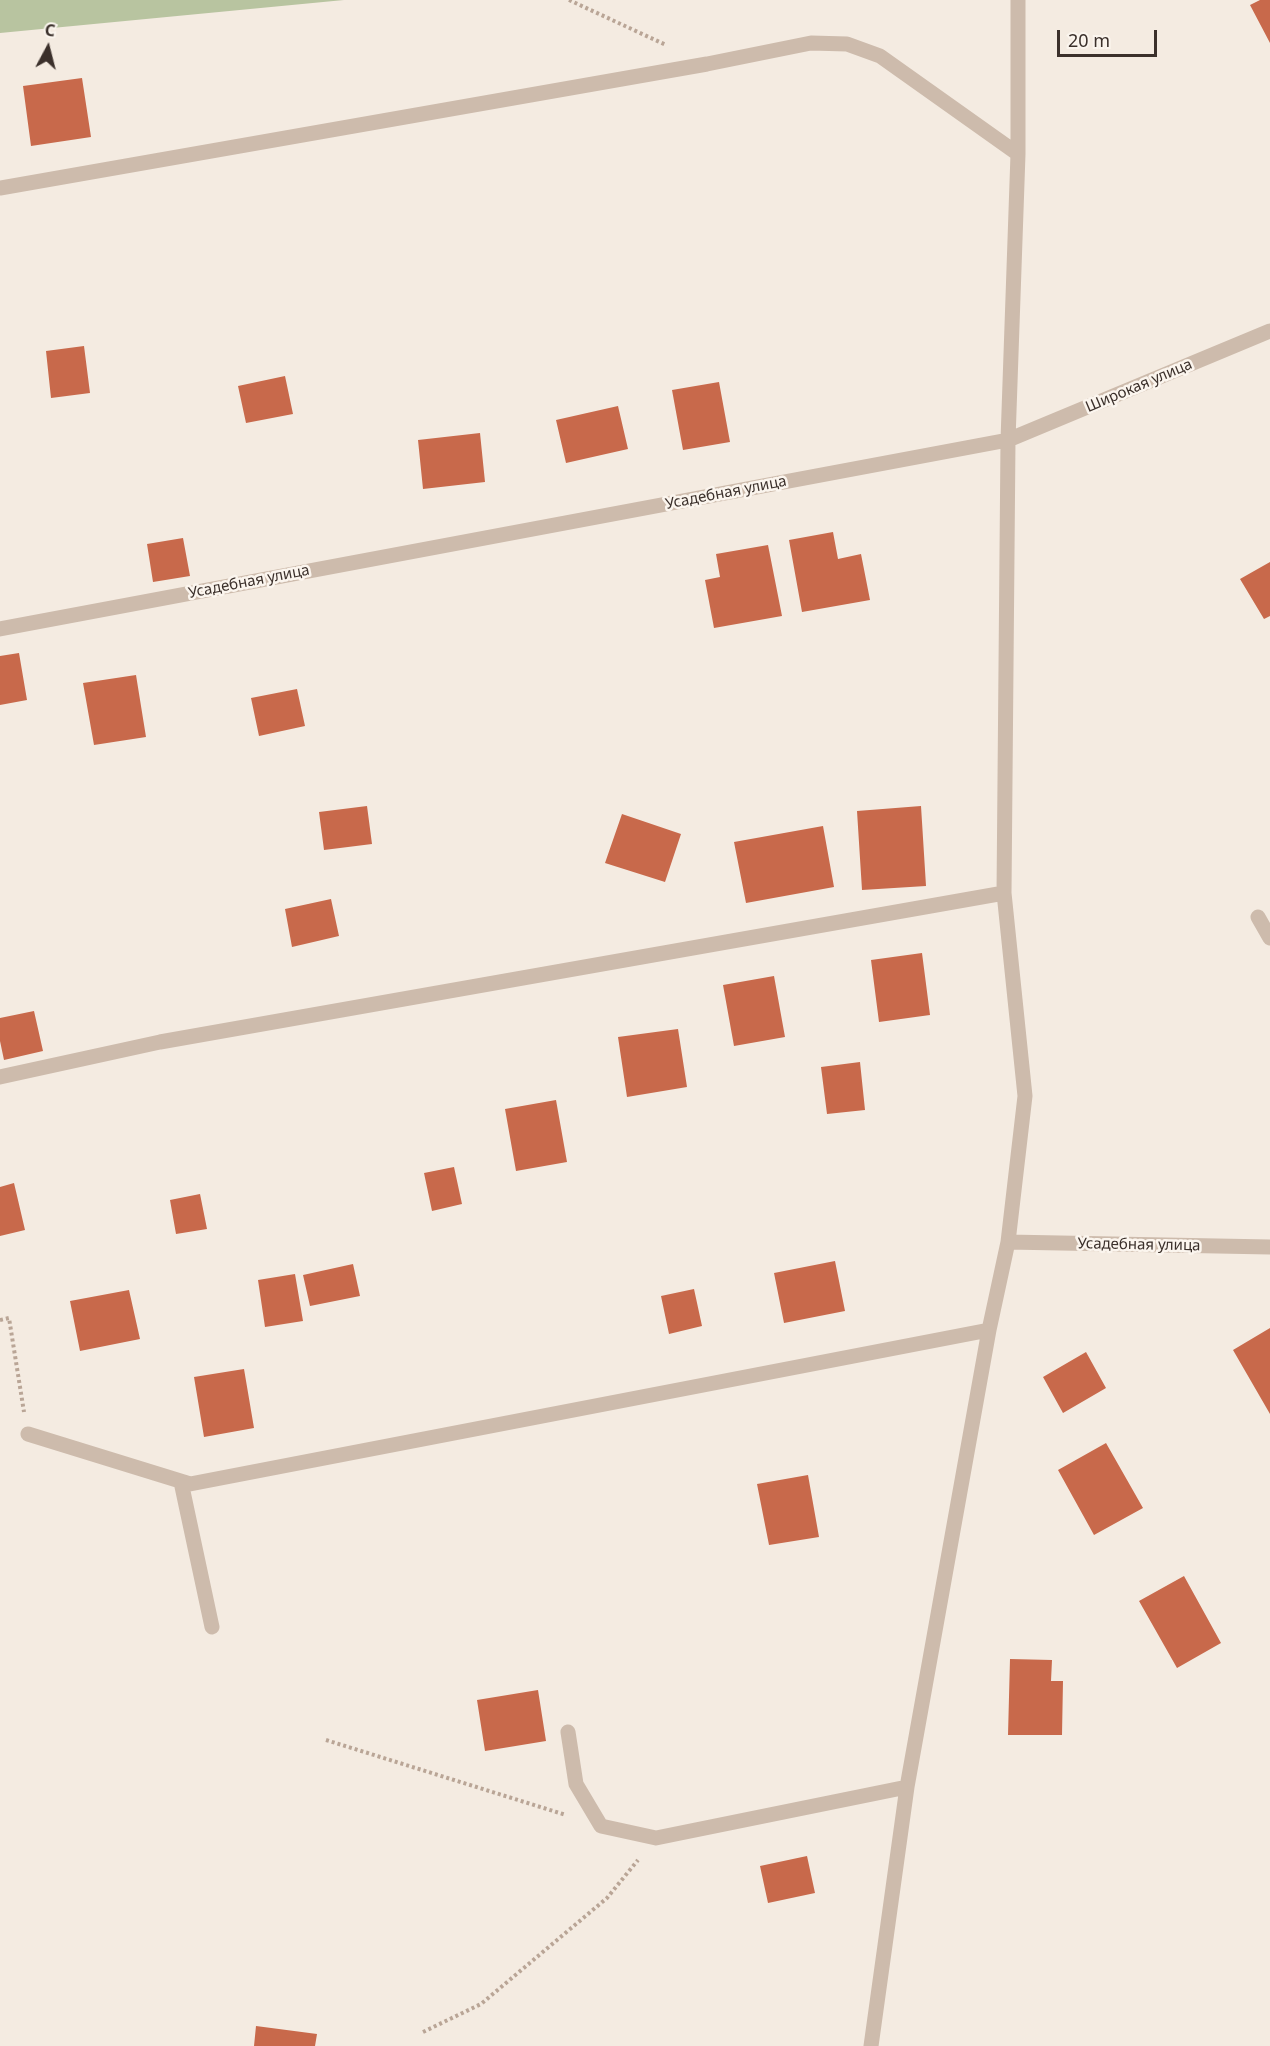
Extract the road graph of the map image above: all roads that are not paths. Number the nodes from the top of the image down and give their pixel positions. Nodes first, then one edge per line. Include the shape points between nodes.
1 (1018, 0) edge
2 (1018, 154) junction
3 (0, 188) edge
4 (1270, 331) edge
5 (1008, 440) junction
6 (0, 629) edge
7 (1004, 893) junction
8 (1258, 917) dead end
9 (1270, 938) edge
10 (0, 1077) edge
11 (1008, 1242) junction
12 (1270, 1247) edge
13 (989, 1330) junction
14 (27, 1434) road end
15 (181, 1482) junction
16 (212, 1627) dead end
17 (568, 1732) dead end
18 (907, 1787) junction
19 (871, 2046) edge

1 - 2 street
2 - 3 street via 880,56 847,44 811,43
2 - 5 street
4 - 5 street, Широкая улица
5 - 6 street, Усадебная улица
5 - 7 street
7 - 10 street via 160,1042
7 - 11 street via 1025,1096
8 - 9 street
11 - 12 street, Усадебная улица
11 - 13 street
13 - 15 street via 255,1473
13 - 18 street
14 - 15 street
15 - 16 street
17 - 18 street via 576,1784 601,1826 656,1838
18 - 19 street

